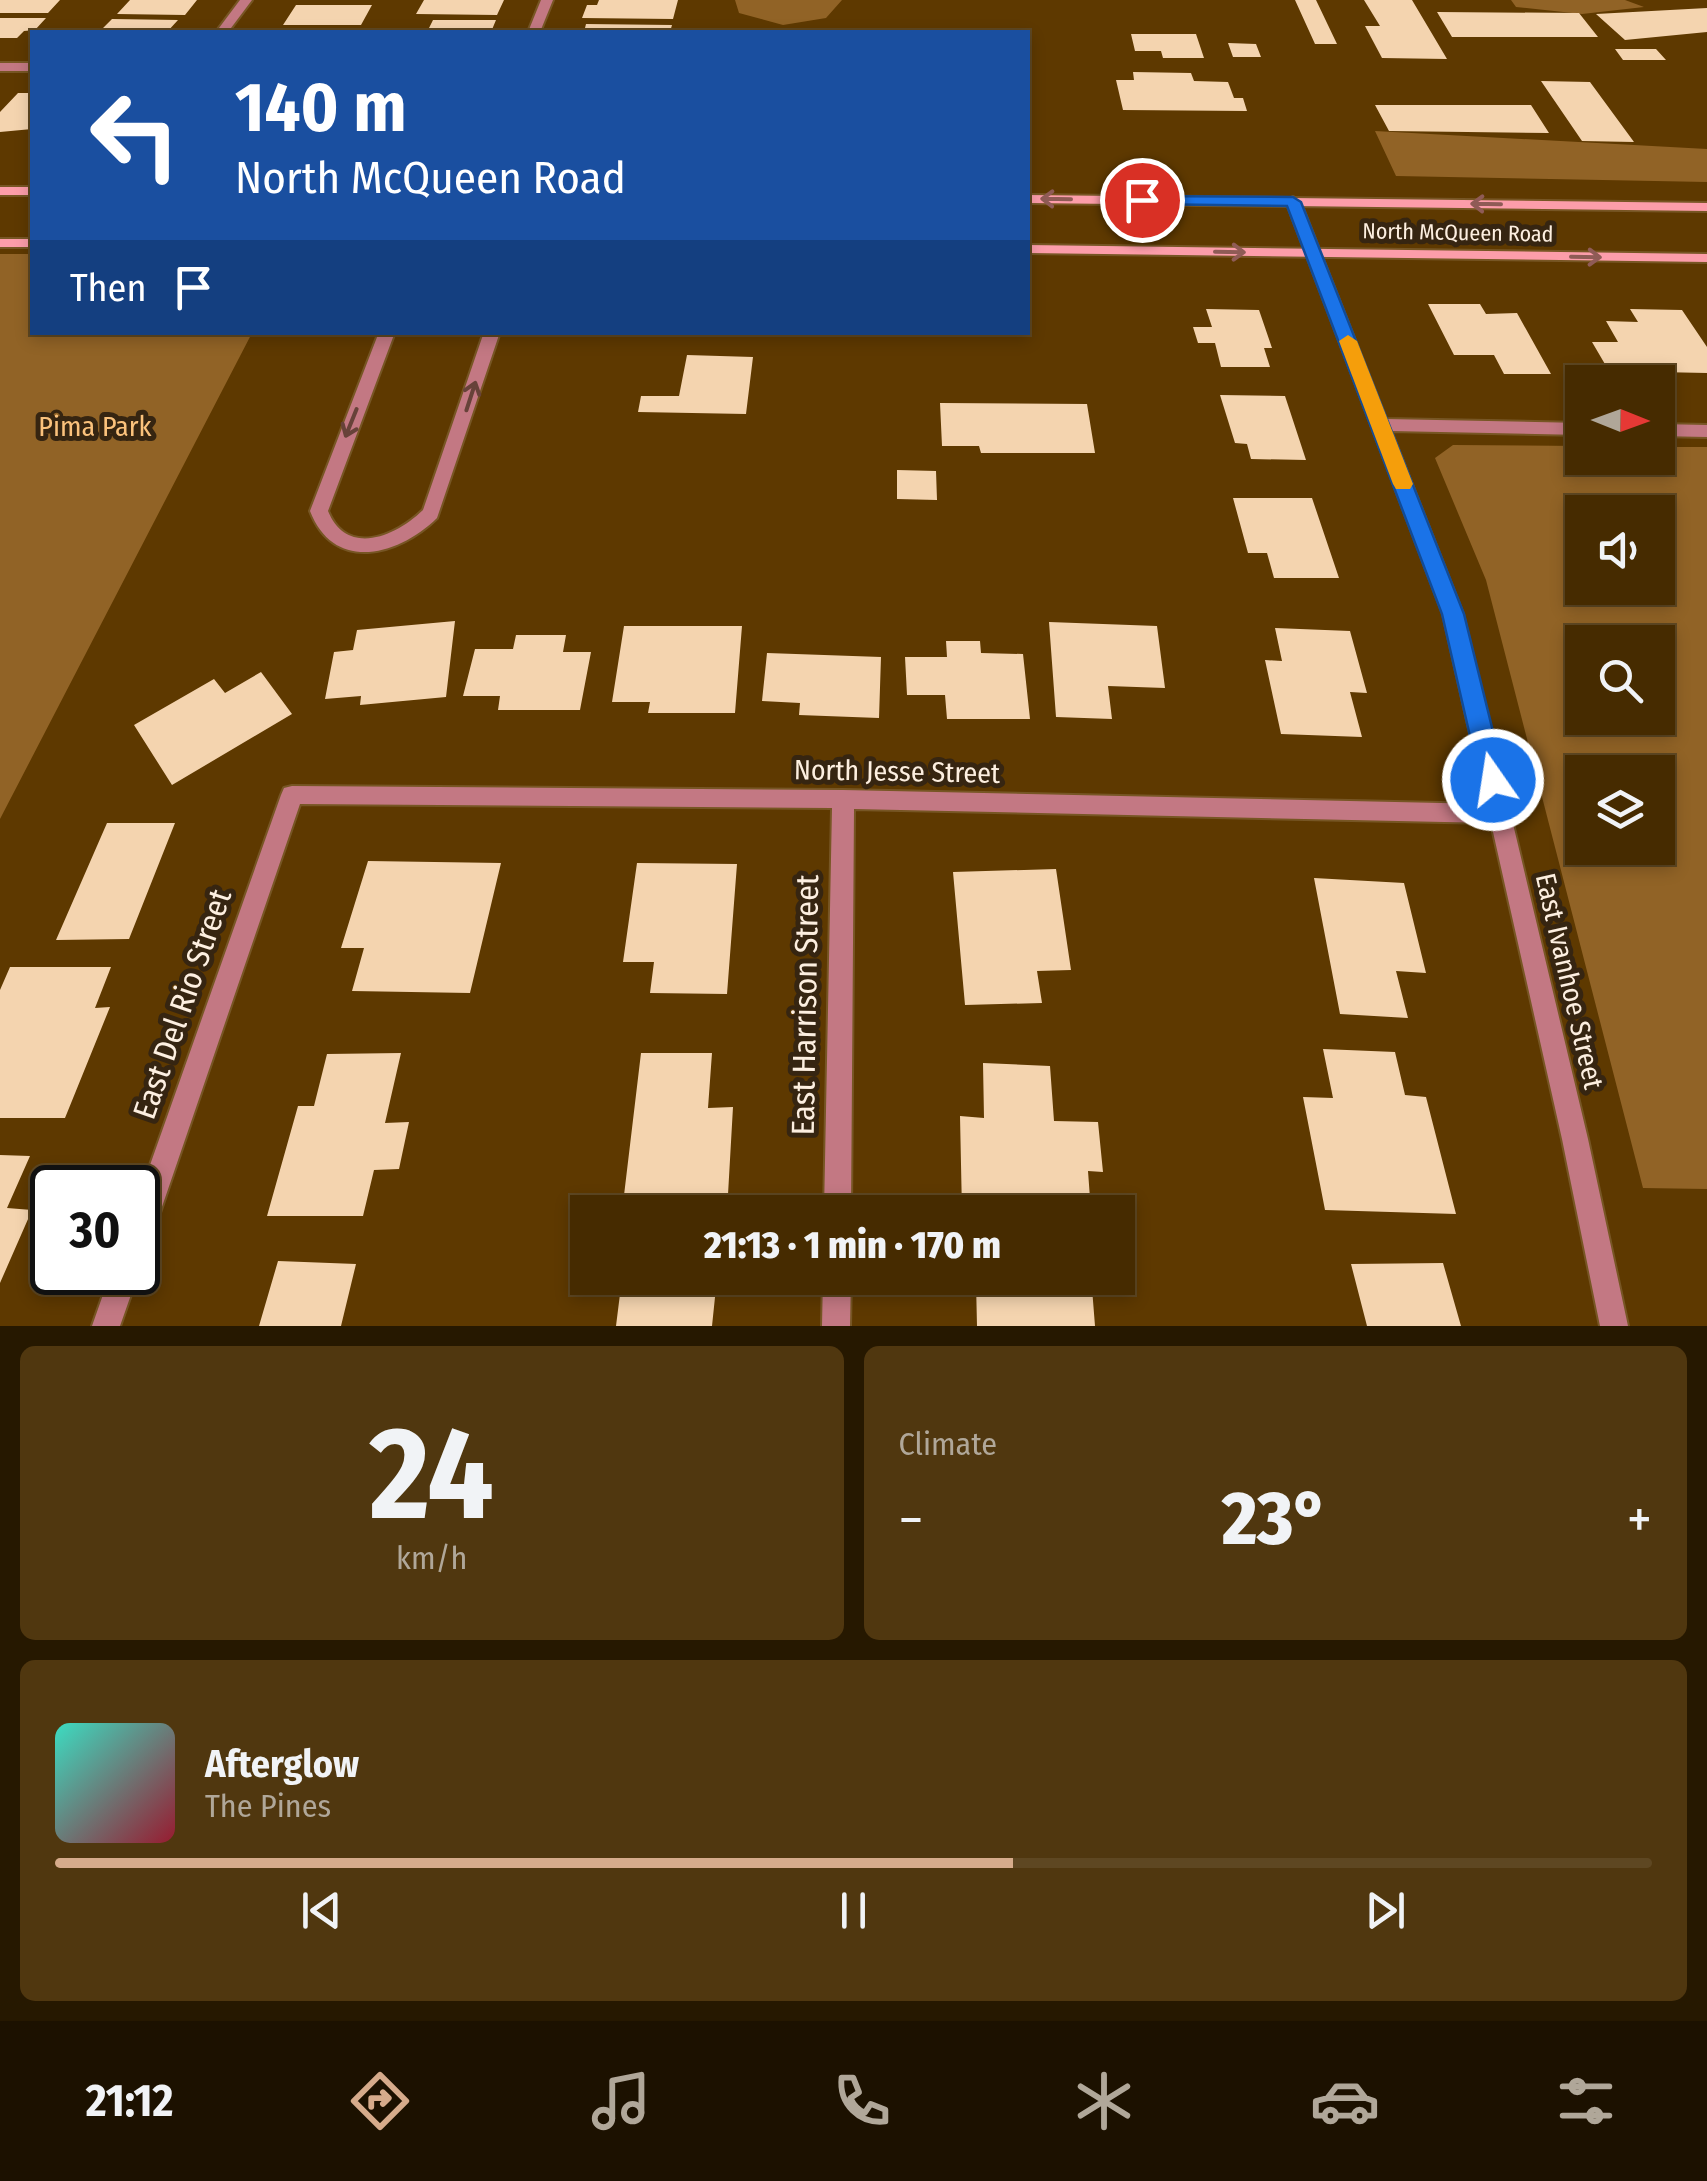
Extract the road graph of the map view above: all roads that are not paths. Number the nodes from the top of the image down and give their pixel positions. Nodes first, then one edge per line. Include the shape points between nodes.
1 (246, 0) edge
2 (547, 0) edge
3 (224, 30) edge
4 (535, 30) edge
5 (0, 67) edge
6 (30, 67) edge
7 (30, 190) edge
8 (0, 191) edge
9 (1030, 198) edge
10 (1293, 202) junction
11 (1707, 207) edge
12 (0, 243) edge
13 (30, 243) edge
14 (1030, 250) edge
15 (1314, 253) junction
16 (1707, 258) edge
17 (386, 335) edge
18 (491, 335) edge
19 (1380, 425) junction
20 (1565, 429) edge
21 (1675, 430) edge
22 (1707, 431) edge
23 (292, 795) joint
24 (843, 799) junction
25 (1501, 814) junction
26 (160, 1173) edge
27 (838, 1195) edge
28 (117, 1295) edge
29 (836, 1295) edge
30 (106, 1326) edge
31 (836, 1326) edge
32 (1614, 1326) edge

1 - 3 street
2 - 4 street
5 - 6 street
7 - 8 main road
10 -> 9 main road, North McQueen Road
11 -> 10 main road, North McQueen Road
10 - 15 street, East Ivanhoe Street
12 - 13 main road
14 -> 15 main road, North McQueen Road
15 -> 16 main road, North McQueen Road
15 - 19 street, East Ivanhoe Street
17 -> 18 street via 318,512 330,538 349,544 392,542 431,513
19 - 20 street
19 - 25 street, East Ivanhoe Street via 1453,614
21 - 22 street
23 - 24 street, North Jesse Street
23 - 26 street, East Del Rio Street
24 - 25 street, North Jesse Street
24 - 27 street, East Harrison Street
25 - 32 street, East Ivanhoe Street
28 - 30 street
29 - 31 street

